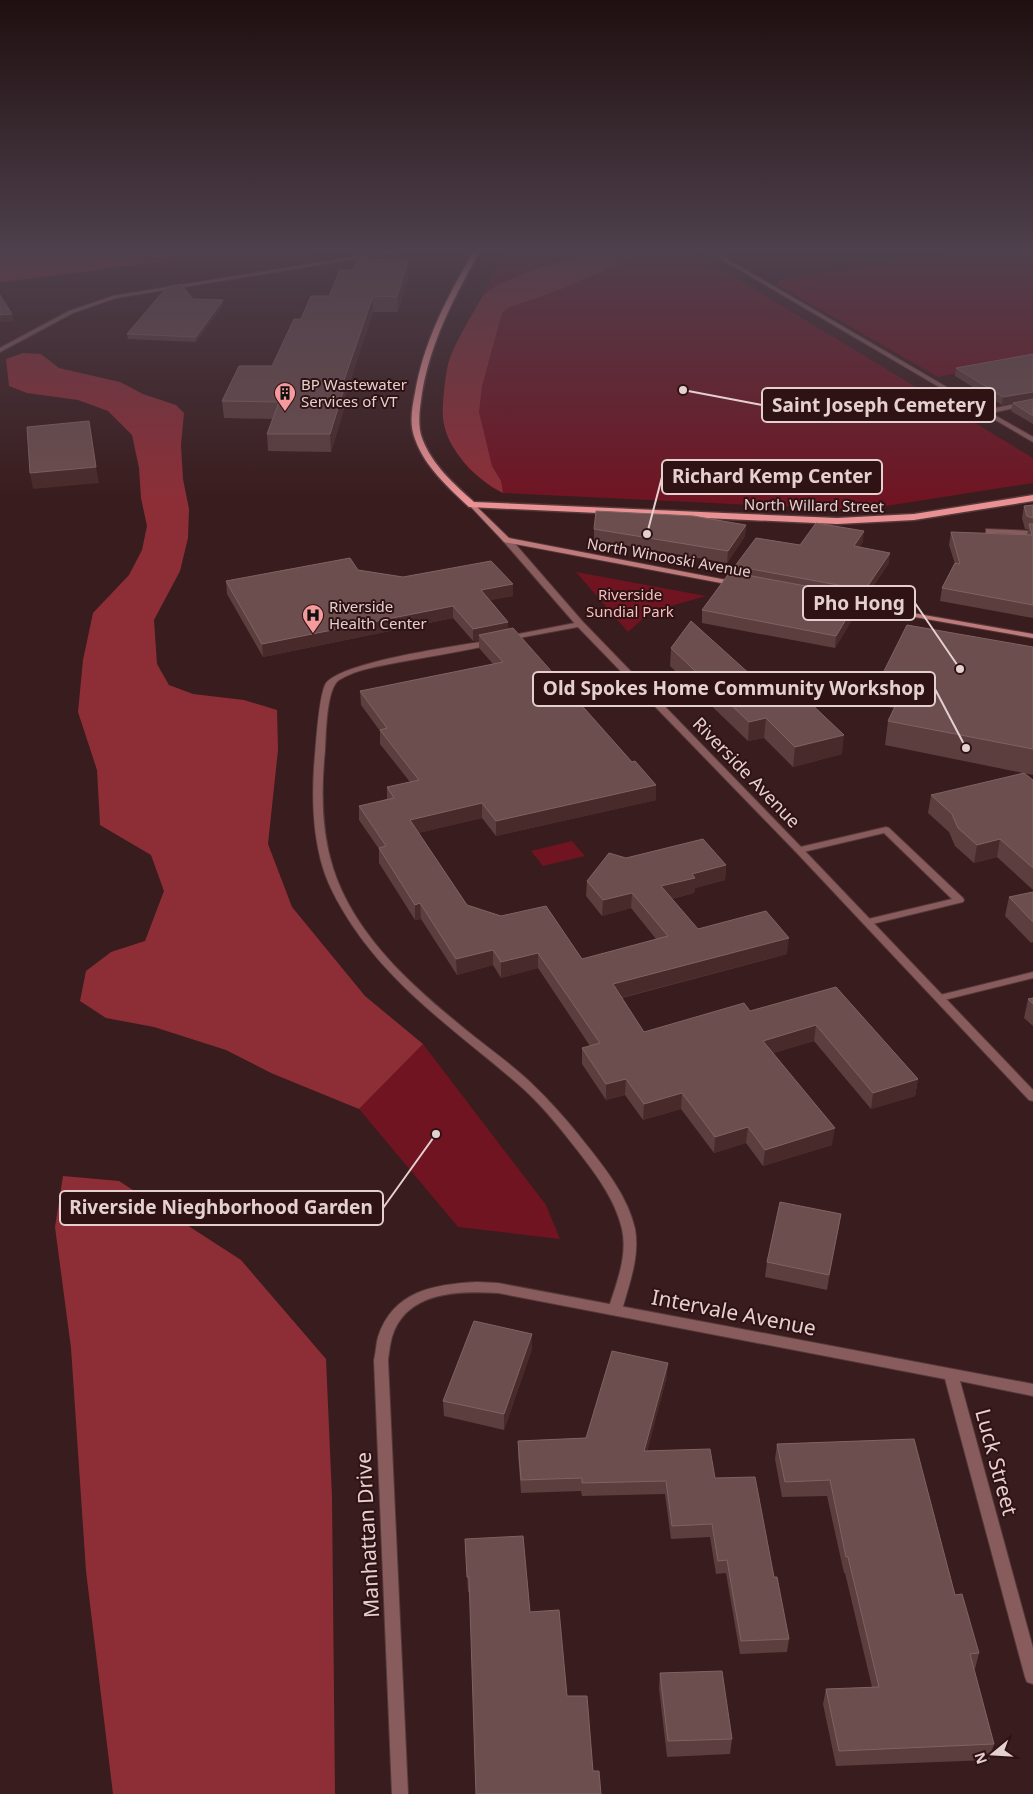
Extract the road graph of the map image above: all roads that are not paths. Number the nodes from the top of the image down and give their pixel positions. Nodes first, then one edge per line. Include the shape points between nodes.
1 (31, 333) edge
2 (433, 333) edge
3 (850, 333) edge
4 (0, 350) edge
5 (1033, 402) edge
6 (986, 412) junction
7 (1033, 440) edge
8 (1033, 498) edge
9 (472, 505) junction
10 (989, 531) edge
11 (1033, 533) edge
12 (507, 540) junction
13 (744, 585) edge
14 (840, 602) edge
15 (580, 624) junction
16 (1033, 636) edge
17 (799, 850) junction
18 (868, 922) junction
19 (1033, 975) edge
20 (940, 998) junction
21 (1033, 1097) edge
22 (426, 1293) joint
23 (616, 1310) junction
24 (951, 1375) junction
25 (1033, 1390) edge
26 (1033, 1677) edge
27 (400, 1794) edge

1 - 4 street
2 - 9 main road, Riverside Avenue via 423,364 416,410 418,438 444,478
3 - 6 street
5 - 6 street
6 - 7 street
8 - 9 main road, North Willard Street via 914,517 837,522
9 - 12 main road, Riverside Avenue
10 - 11 street
12 - 13 main road, North Winooski Avenue
12 - 15 street, Riverside Avenue
14 - 16 main road
15 - 17 street, Riverside Avenue
15 - 23 street via 372,665 335,679 326,696 317,794 325,860 336,891 353,922 426,1003 524,1083 587,1153 613,1190 629,1230 630,1250
17 - 18 street, Riverside Avenue
17 - 18 street via 886,830 959,900
18 - 20 street, Riverside Avenue
19 - 20 street
20 - 21 street, Riverside Avenue
22 - 23 street, Intervale Avenue via 470,1286 498,1288
22 - 27 street, Manhattan Drive via 396,1314 382,1343 381,1360
23 - 24 street, Intervale Avenue
24 - 25 street, Intervale Avenue
24 - 26 street, Luck Street

